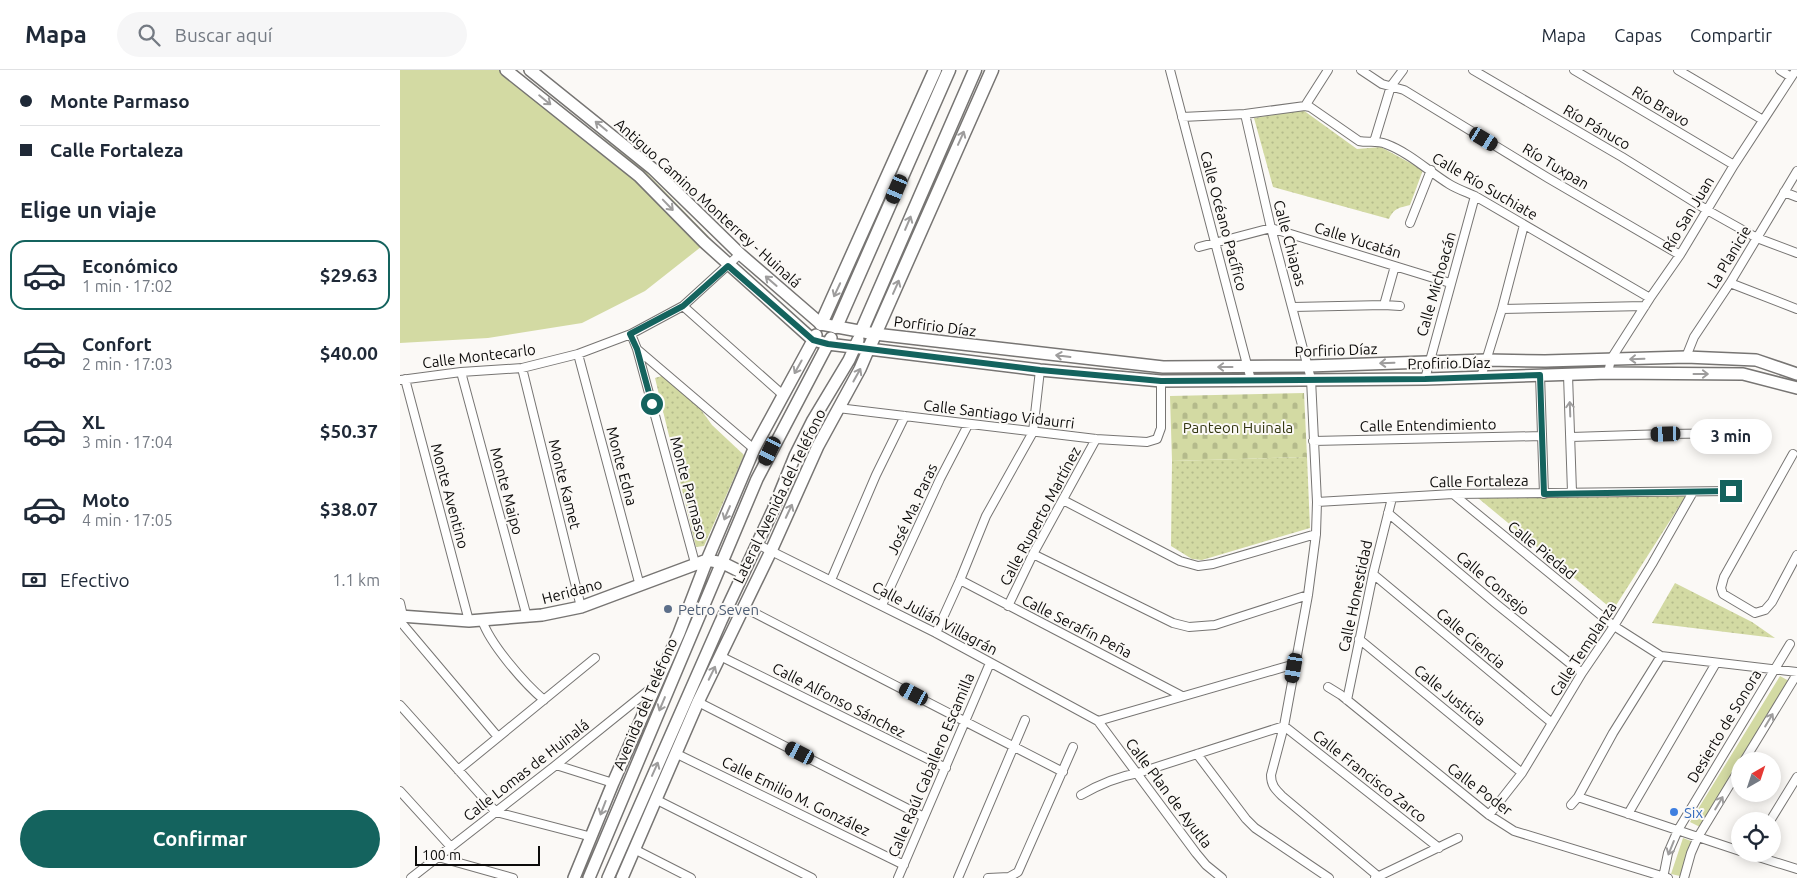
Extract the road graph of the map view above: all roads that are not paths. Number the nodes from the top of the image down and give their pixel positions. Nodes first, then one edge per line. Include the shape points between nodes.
1 (506, 70) edge
2 (530, 70) edge
3 (935, 70) edge
4 (949, 70) edge
5 (975, 70) edge
6 (992, 70) edge
7 (1170, 70) edge
8 (1328, 70) edge
9 (1361, 70) edge
10 (1404, 70) edge
11 (1473, 70) edge
12 (1574, 70) edge
13 (1678, 70) edge
14 (1780, 70) edge
15 (1793, 73) edge
16 (1391, 86) junction
17 (960, 104) junction
18 (1305, 106) junction
19 (974, 110) junction
20 (1245, 114) junction
21 (1182, 117) junction
22 (1763, 120) junction
23 (1374, 142) junction
24 (899, 148) junction
25 (912, 155) junction
26 (1734, 165) junction
27 (1430, 170) junction
28 (1797, 171) edge
29 (1784, 192) junction
30 (1475, 196) junction
31 (1797, 197) edge
32 (1707, 210) junction
33 (1410, 222) dead end
34 (1524, 225) junction
35 (1270, 228) junction
36 (1757, 238) junction
37 (1216, 243) junction
38 (1199, 247) dead end
39 (1797, 253) edge
40 (740, 254) junction
41 (1680, 255) junction
42 (728, 266) junction
43 (1395, 266) junction
44 (1450, 283) junction
45 (1730, 283) junction
46 (1650, 298) junction
47 (1384, 305) junction
48 (683, 306) junction
49 (1400, 306) dead end
50 (1645, 306) junction
51 (1293, 307) junction
52 (1797, 309) edge
53 (1502, 310) junction
54 (821, 324) junction
55 (836, 327) junction
56 (861, 332) junction
57 (630, 334) junction
58 (875, 334) junction
59 (813, 340) junction
60 (828, 344) junction
61 (855, 347) junction
62 (869, 348) junction
63 (637, 349) junction
64 (578, 354) junction
65 (1686, 357) junction
66 (1611, 359) junction
67 (1486, 360) junction
68 (1428, 362) junction
69 (1308, 366) junction
70 (1248, 367) junction
71 (522, 368) junction
72 (1040, 370) junction
73 (461, 372) junction
74 (1608, 373) junction
75 (1797, 374) edge
76 (1540, 375) junction
77 (1568, 375) junction
78 (1481, 377) junction
79 (403, 379) edge
80 (1311, 379) junction
81 (1425, 379) junction
82 (1251, 380) junction
83 (1161, 381) junction
84 (1797, 388) edge
85 (783, 395) junction
86 (838, 408) junction
87 (905, 416) junction
88 (968, 425) junction
89 (1033, 432) junction
90 (1747, 433) dead end
91 (1542, 436) junction
92 (1571, 437) junction
93 (1096, 439) junction
94 (1314, 441) junction
95 (754, 449) junction
96 (1793, 454) dead end
97 (1731, 491) dead end
98 (1572, 492) junction
99 (1693, 492) junction
100 (1453, 494) junction
101 (1544, 494) junction
102 (1392, 498) junction
103 (1062, 500) junction
104 (1317, 502) junction
105 (1388, 513) junction
106 (1316, 534) junction
107 (757, 544) junction
108 (770, 551) junction
109 (1033, 554) junction
110 (1797, 555) edge
111 (707, 560) junction
112 (722, 563) junction
113 (695, 564) junction
114 (743, 572) junction
115 (1373, 574) junction
116 (831, 580) junction
117 (960, 580) junction
118 (640, 586) junction
119 (1308, 595) junction
120 (400, 603) edge
121 (882, 605) junction
122 (1008, 606) junction
123 (581, 607) junction
124 (743, 607) junction
125 (527, 617) junction
126 (401, 618) edge
127 (482, 620) junction
128 (469, 621) junction
129 (1614, 626) junction
130 (936, 633) junction
131 (1359, 639) junction
132 (1790, 644) dead end
133 (720, 656) junction
134 (1662, 656) junction
135 (595, 658) dead end
136 (990, 662) junction
137 (1716, 663) junction
138 (1295, 664) junction
139 (1774, 670) junction
140 (1582, 673) junction
141 (1797, 673) edge
142 (658, 684) junction
143 (1328, 687) dead end
144 (1182, 696) junction
145 (544, 700) junction
146 (1347, 700) junction
147 (698, 702) junction
148 (400, 705) edge
149 (1025, 720) dead end
150 (683, 721) junction
151 (965, 721) junction
152 (1098, 722) junction
153 (1552, 723) junction
154 (1284, 726) junction
155 (498, 737) junction
156 (1014, 746) junction
157 (1073, 747) dead end
158 (1749, 752) edge
159 (675, 753) junction
160 (1197, 754) junction
161 (556, 765) junction
162 (946, 768) junction
163 (458, 770) junction
164 (1063, 772) junction
165 (1522, 772) junction
166 (1138, 773) junction
167 (1797, 777) edge
168 (612, 783) junction
169 (1731, 783) edge
170 (400, 791) edge
171 (1081, 796) dead end
172 (1578, 796) junction
173 (655, 799) junction
174 (1571, 805) dead end
175 (496, 812) junction
176 (1776, 812) edge
177 (1628, 814) junction
178 (1489, 815) junction
179 (924, 817) junction
180 (1678, 830) junction
181 (592, 837) junction
182 (1698, 837) junction
183 (1458, 838) dead end
184 (450, 847) junction
185 (1438, 848) junction
186 (1731, 848) edge
187 (634, 849) junction
188 (438, 857) junction
189 (1775, 862) edge
190 (904, 865) junction
191 (1797, 869) edge
192 (1377, 877) edge
193 (411, 878) edge
194 (513, 878) edge
195 (574, 878) edge
196 (589, 878) edge
197 (608, 878) edge
198 (622, 878) edge
199 (691, 878) edge
200 (812, 878) edge
201 (898, 878) edge
202 (958, 878) edge
203 (988, 878) edge
204 (1222, 878) edge
205 (1329, 878) edge
206 (1665, 878) edge
207 (1684, 878) edge

1 -> 42 street, Antiguo Camino Monterrey - Huinalá via 639,176
40 -> 2 street, Antiguo Camino Monterrey - Huinalá via 646,164
3 - 24 main road
4 - 25 main road
5 - 17 main road
6 - 19 main road
7 - 21 street, Calle Océano Pacífico
8 - 18 street
9 - 16 street, Río Tuxpan
10 - 16 street
11 - 32 street, Río Pánuco
12 - 26 street, Río Bravo
13 - 22 street
14 - 15 street
15 - 22 street, Río San Juan
16 - 23 street
16 - 41 street, Río Tuxpan via 1404,90
17 - 19 main road
56 -> 17 main road
18 - 20 street
18 - 23 street, Calle Río Suchiate via 1359,141
58 -> 19 main road
20 - 21 street
20 - 35 street, Calle Chiapas
21 - 37 street, Calle Océano Pacífico
22 - 26 street, Río San Juan
23 - 27 street, Calle Río Suchiate via 1388,145
24 - 25 main road
24 -> 54 main road
25 - 55 main road
26 - 32 street, Río San Juan
27 - 30 street, Calle Río Suchiate via 1450,185
27 - 33 street
28 - 29 street, La Planicie
29 - 31 street
29 - 36 street, La Planicie
30 - 34 street, Calle Río Suchiate
30 - 44 street, Calle Michoacán
32 - 36 street, Río Pánuco
32 - 41 street, Río San Juan
34 - 46 street, Calle Río Suchiate
34 - 53 street
35 - 37 street
35 - 43 street, Calle Yucatán
35 - 51 street, Calle Chiapas
36 - 39 street, Río Pánuco
36 - 45 street, La Planicie
37 - 38 street
37 - 70 street, Calle Océano Pacífico
40 - 42 street, Calle Montecarlo
54 -> 40 street, Antiguo Camino Monterrey - Huinalá
41 - 46 street, Río San Juan
42 - 48 street, Calle Montecarlo
42 - 59 street, Antiguo Camino Monterrey - Huinalá
43 - 44 street, Calle Yucatán
43 - 47 street
44 - 68 street, Calle Michoacán
45 - 52 street
45 - 65 street, La Planicie via 1694,337
46 - 50 street, Río San Juan
47 - 49 street
47 - 51 street
48 - 57 street, Calle Montecarlo
48 - 85 street
50 - 53 street
50 - 66 street, Río San Juan
51 - 69 street, Calle Chiapas
53 - 67 street
54 - 55 street, Antiguo Camino Monterrey - Huinalá
54 - 59 street
55 - 56 street, Antiguo Camino Monterrey - Huinalá
55 - 60 street, Avenida del Teléfono
56 - 58 street, Antiguo Camino Monterrey - Huinalá
56 - 61 street
57 - 63 street, Monte Parmaso
57 - 64 street, Calle Montecarlo
58 - 62 main road
70 -> 58 street, Porfirio Díaz via 1163,367
59 - 60 street, Profirio Díaz
59 -> 85 street
60 - 61 street, Profirio Díaz
60 - 112 street, Avenida del Teléfono via 770,451
61 - 62 street, Profirio Díaz
61 - 107 street via 803,438
62 - 72 street, Profirio Díaz
86 -> 62 street, Lateral Avenida del Teléfono
63 - 95 street
63 - 113 street, Monte Parmaso
64 - 71 street, Calle Montecarlo
64 - 118 street, Monte Edna
65 -> 66 street, Porfirio Díaz
65 - 75 street, Porfirio Díaz via 1756,360
66 - 67 street, Porfirio Díaz
66 - 74 street, Río San Juan
67 - 68 street, Porfirio Díaz
67 - 78 street
68 -> 69 street, Porfirio Díaz
68 - 81 street, Calle Michoacán
69 - 70 street, Porfirio Díaz
69 - 80 street, Calle Chiapas
70 - 82 street, Calle Océano Pacífico
71 - 73 street, Calle Montecarlo
71 - 123 street, Monte Kamet
72 - 83 street, Profirio Díaz
72 - 89 street
73 - 79 street, Calle Montecarlo
73 - 125 street, Monte Maipo
74 - 77 street, Profirio Díaz
74 -> 84 street, Profirio Díaz via 1743,374
76 - 77 street, Profirio Díaz
76 - 78 street, Profirio Díaz
76 - 91 street
92 -> 77 street
78 - 81 street, Profirio Díaz
79 - 128 street, Monte Aventino
80 - 81 street, Profirio Díaz
80 - 82 street, Profirio Díaz
80 - 94 street, Calle Chiapas
82 - 83 street, Profirio Díaz
83 - 93 street, Calle Santiago Vidaurri via 1161,428 1157,438 1147,442
85 - 95 street
86 - 87 street, Calle Santiago Vidaurri
108 -> 86 street, Lateral Avenida del Teléfono
87 - 88 street, Calle Santiago Vidaurri
87 - 116 street
88 - 89 street, Calle Santiago Vidaurri
88 - 121 street, José Ma. Paras
89 - 93 street, Calle Santiago Vidaurri
89 - 117 street via 986,516
90 - 92 street
91 - 94 street, Calle Entendimiento
91 - 101 street
92 - 98 street
93 - 103 street, Calle Ruperto Martínez
94 - 104 street, Calle Chiapas
95 -> 111 street
96 - 110 street via 1724,576 1723,594 1755,613 1765,610
97 - 99 street, Calle Fortaleza
98 - 99 street, Calle Fortaleza
98 - 101 street, Calle Fortaleza
99 - 129 street, Calle Templanza
100 - 101 street, Calle Fortaleza
100 - 102 street, Calle Fortaleza
100 - 129 street, Calle Piedad
102 - 104 street, Calle Fortaleza
102 - 105 street, Calle Honestidad
103 - 106 street via 1180,561 1198,566
103 - 109 street, Calle Ruperto Martínez
104 - 106 street, Calle Chiapas
105 - 115 street, Calle Honestidad
105 - 140 street, Calle Consejo
106 - 119 street, Calle Chiapas
107 - 108 street, Calle Julián Villagrán
107 - 114 street
108 - 116 street, Calle Julián Villagrán
108 - 124 street, Lateral Avenida del Teléfono
109 - 119 street via 1173,623 1189,627 1214,625
109 - 122 street, Calle Ruperto Martínez
111 - 112 street, Heridano
111 - 113 street, Heridano
111 - 142 street
112 - 114 street, Heridano
112 -> 196 street, Avenida del Teléfono
113 - 118 street, Heridano
114 - 150 street
115 - 131 street, Calle Honestidad
115 - 153 street, Calle Ciencia
116 - 121 street, Calle Julián Villagrán
117 - 122 street, Calle Serafín Peña
117 - 130 street
118 - 123 street, Heridano
119 - 138 street, Calle Chiapas
120 - 126 street
121 - 130 street, Calle Julián Villagrán
122 - 144 street, Calle Serafín Peña
123 - 125 street, Heridano
124 - 133 street, Lateral Avenida del Teléfono
124 - 151 street
125 - 127 street, Heridano
126 - 128 street, Heridano
126 - 155 street
127 - 128 street, Heridano
127 - 145 street via 486,632 529,687
129 - 134 street, Calle Piedad
129 - 140 street, Calle Templanza
130 - 136 street, Calle Julián Villagrán
131 - 146 street, Calle Honestidad
131 - 165 street, Calle Justicia
132 - 139 street, Desierto de Sonora
147 -> 133 street, Lateral Avenida del Teléfono
133 - 162 street, Calle Alfonso Sánchez
134 - 137 street
134 - 172 street
135 - 145 street
136 - 151 street, Calle Raúl Caballero Escamilla
136 - 152 street, Calle Julián Villagrán
137 - 139 street
137 - 177 street
138 - 144 street
138 - 154 street, Calle Chiapas
139 - 141 street
139 - 180 street, Desierto de Sonora
140 - 153 street, Calle Templanza
158 -> 141 street
142 - 161 street, Calle Lomas de Huinalá
142 - 168 street
143 - 146 street, Calle Poder
144 - 152 street
145 - 155 street
146 - 178 street, Calle Poder
147 - 150 street, Lateral Avenida del Teléfono
147 - 179 street
148 - 163 street
149 - 156 street
150 - 159 street, Lateral Avenida del Teléfono
197 -> 150 street
151 - 156 street
151 - 162 street, Calle Raúl Caballero Escamilla
152 - 166 street, Calle Plan de Ayutla
153 - 165 street, Calle Templanza
154 - 160 street
154 - 185 street, Calle Francisco Zarco
154 - 192 street, Calle Chiapas via 1271,775 1274,789
155 - 163 street
156 - 164 street
156 - 202 street
157 - 164 street
159 - 173 street, Lateral Avenida del Teléfono
159 - 190 street, Calle Emilio M. González
160 - 166 street
160 - 205 street via 1255,828
161 - 168 street
161 - 175 street, Calle Lomas de Huinalá
162 - 179 street, Calle Raúl Caballero Escamilla
163 - 175 street
164 - 203 street via 1018,872 1009,877
165 - 178 street, Calle Templanza
166 - 171 street via 1116,777
166 - 204 street, Calle Plan de Ayutla via 1196,853
167 - 176 street
168 -> 181 street
182 -> 169 street
170 - 184 street
172 - 174 street
172 - 177 street
173 - 187 street, Lateral Avenida del Teléfono
173 - 200 street
175 - 181 street
175 - 184 street, Calle Lomas de Huinalá
177 - 180 street
178 - 206 street, Calle Poder via 1514,831
179 - 190 street, Calle Raúl Caballero Escamilla
180 - 182 street
180 -> 206 street, Desierto de Sonora via 1668,853
181 - 195 street
182 - 186 street
182 - 207 street
183 - 185 street
184 - 188 street, Calle Lomas de Huinalá
185 - 192 street
187 - 198 street, Lateral Avenida del Teléfono
187 - 199 street
188 - 193 street, Calle Lomas de Huinalá
188 - 194 street
189 - 191 street
190 - 201 street, Calle Raúl Caballero Escamilla

